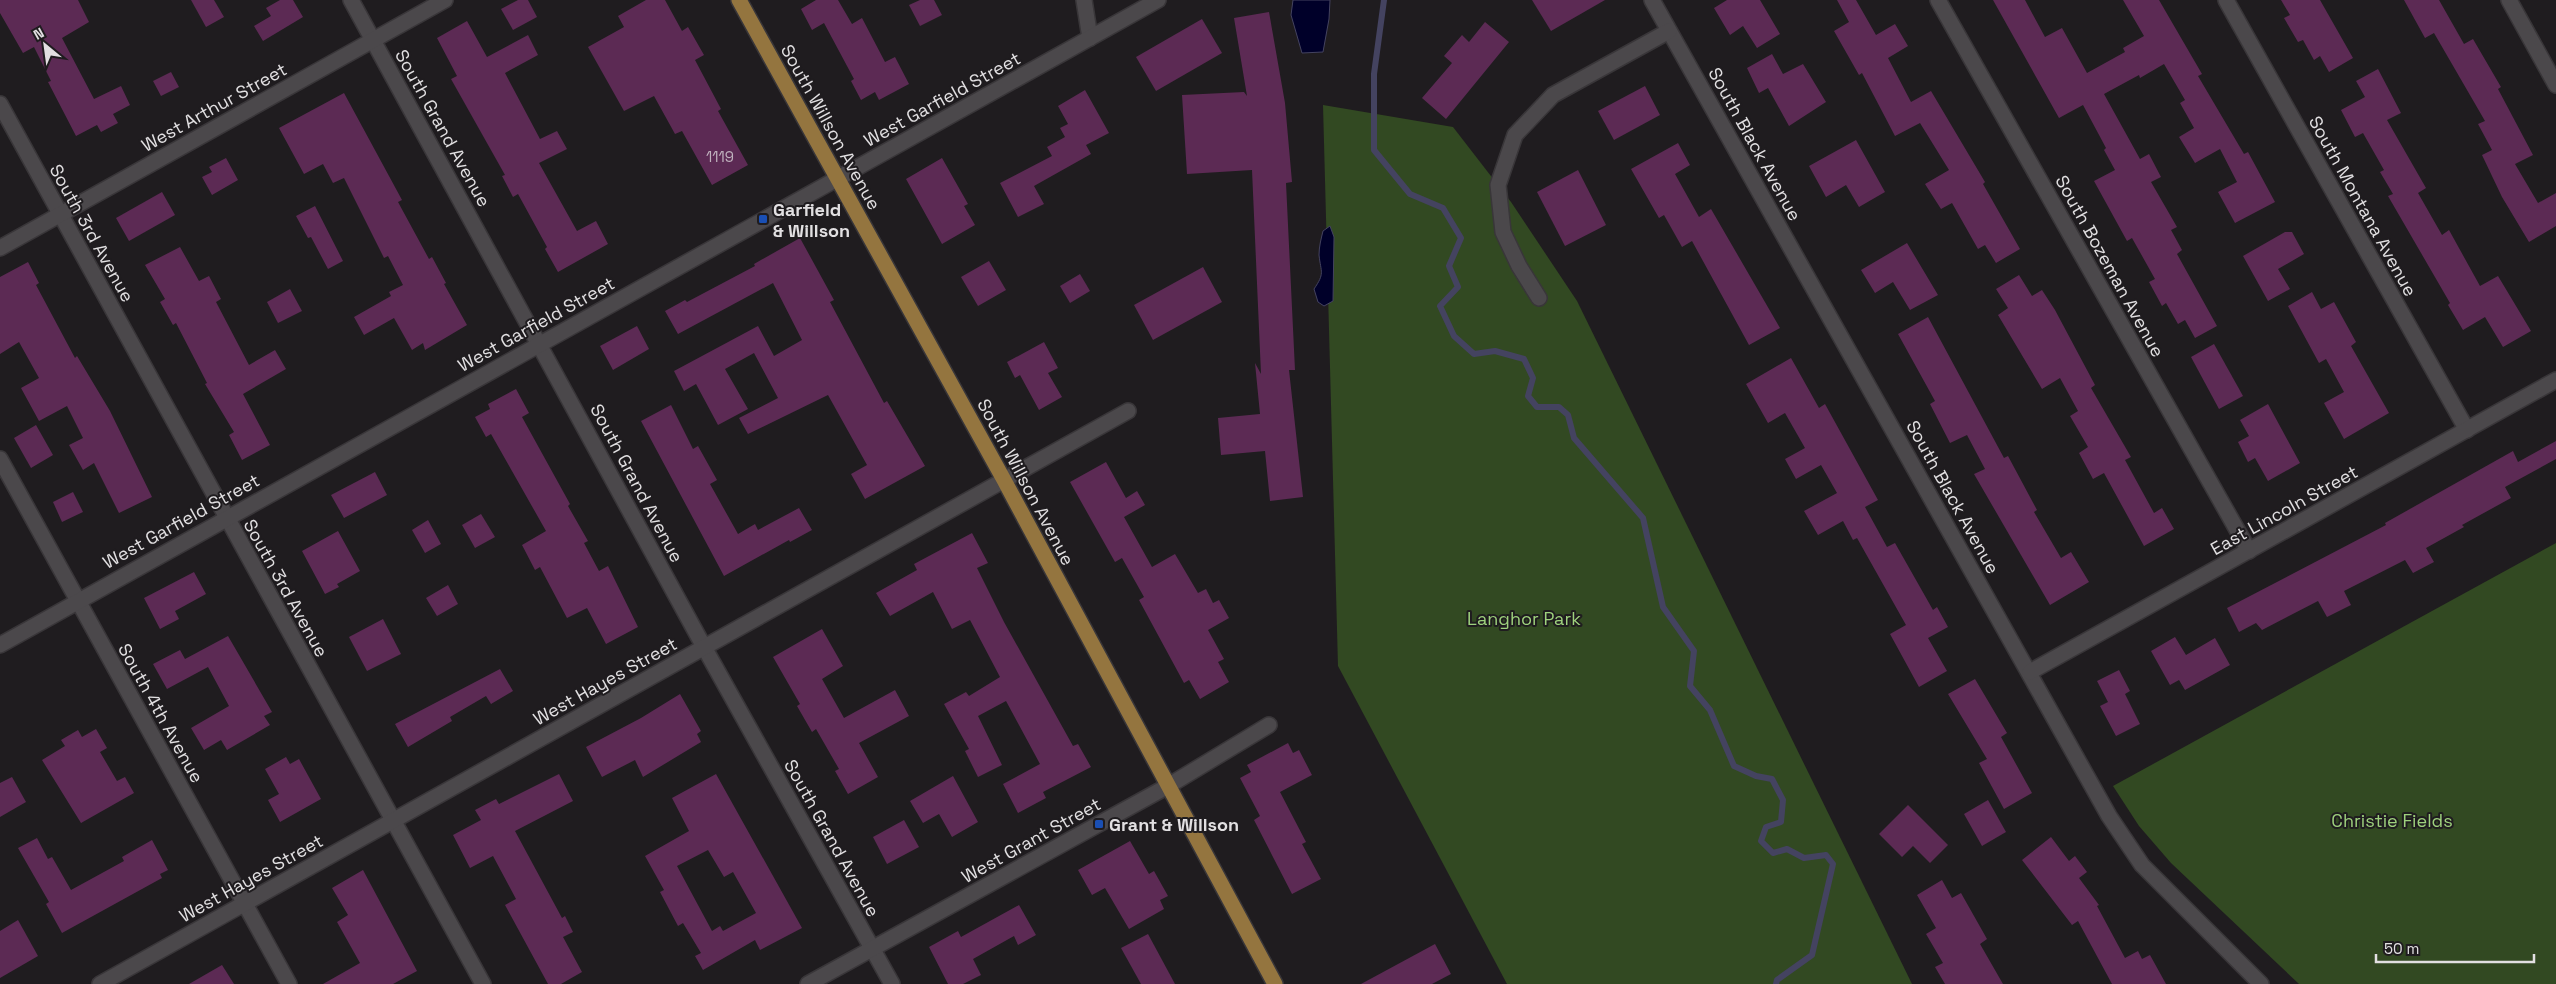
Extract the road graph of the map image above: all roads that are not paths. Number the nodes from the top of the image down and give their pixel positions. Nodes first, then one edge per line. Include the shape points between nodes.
1 (351, 0) edge
2 (446, 0) edge
3 (739, 0) edge
4 (1084, 0) edge
5 (1158, 0) edge
6 (1652, 0) edge
7 (1938, 0) edge
8 (2226, 0) edge
9 (2509, 0) edge
10 (1669, 31) junction
11 (1090, 38) junction
12 (373, 40) junction
13 (2556, 85) edge
14 (0, 104) edge
15 (838, 178) junction
16 (60, 214) junction
17 (0, 248) edge
18 (1539, 298) dead end
19 (540, 343) junction
20 (2556, 380) edge
21 (1128, 411) dead end
22 (2467, 430) junction
23 (0, 459) edge
24 (1004, 480) junction
25 (226, 517) junction
26 (2249, 551) junction
27 (77, 601) junction
28 (0, 645) edge
29 (704, 647) junction
30 (2030, 672) junction
31 (1269, 725) dead end
32 (1168, 786) junction
33 (394, 820) junction
34 (245, 903) junction
35 (873, 949) junction
36 (100, 984) edge
37 (289, 984) edge
38 (483, 984) edge
39 (808, 984) edge
40 (892, 984) edge
41 (1275, 984) edge
42 (2261, 984) edge

1 - 12 street, South Grand Avenue
2 - 12 street, West Arthur Street
3 - 15 main road, South Willson Avenue
4 - 11 street
5 - 11 street, West Garfield Street
6 - 10 street, South Black Avenue
7 - 26 street, South Bozeman Avenue
8 - 22 street, South Montana Avenue
9 - 13 street
10 - 18 street via 1553,95 1514,135 1498,185 1504,232 1519,266
10 - 30 street, South Black Avenue
11 - 15 street, West Garfield Street
12 - 16 street, West Arthur Street
12 - 19 street, South Grand Avenue
14 - 16 street, South 3rd Avenue
15 - 19 street, West Garfield Street
15 - 24 main road, South Willson Avenue
16 - 17 street, West Arthur Street
16 - 25 street, South 3rd Avenue
19 - 25 street, West Garfield Street
19 - 29 street, South Grand Avenue
20 - 22 street, East Lincoln Street
21 - 24 street, West Hayes Street
22 - 26 street, East Lincoln Street
23 - 27 street, South 4th Avenue
24 - 29 street, West Hayes Street
24 - 32 main road, South Willson Avenue
25 - 27 street, West Garfield Street
25 - 33 street, South 3rd Avenue
26 - 30 street, East Lincoln Street
27 - 28 street, West Garfield Street
27 - 34 street, South 4th Avenue
29 - 33 street, West Hayes Street
29 - 35 street, South Grand Avenue
30 - 42 street, South Black Avenue via 2110,816 2142,865
31 - 32 street, West Grant Street
32 - 35 street, West Grant Street
32 - 41 main road, South Willson Avenue
33 - 34 street, West Hayes Street
33 - 38 street, South 3rd Avenue
34 - 36 street, West Hayes Street
34 - 37 street, South 4th Avenue
35 - 39 street, West Grant Street
35 - 40 street, South Grand Avenue

